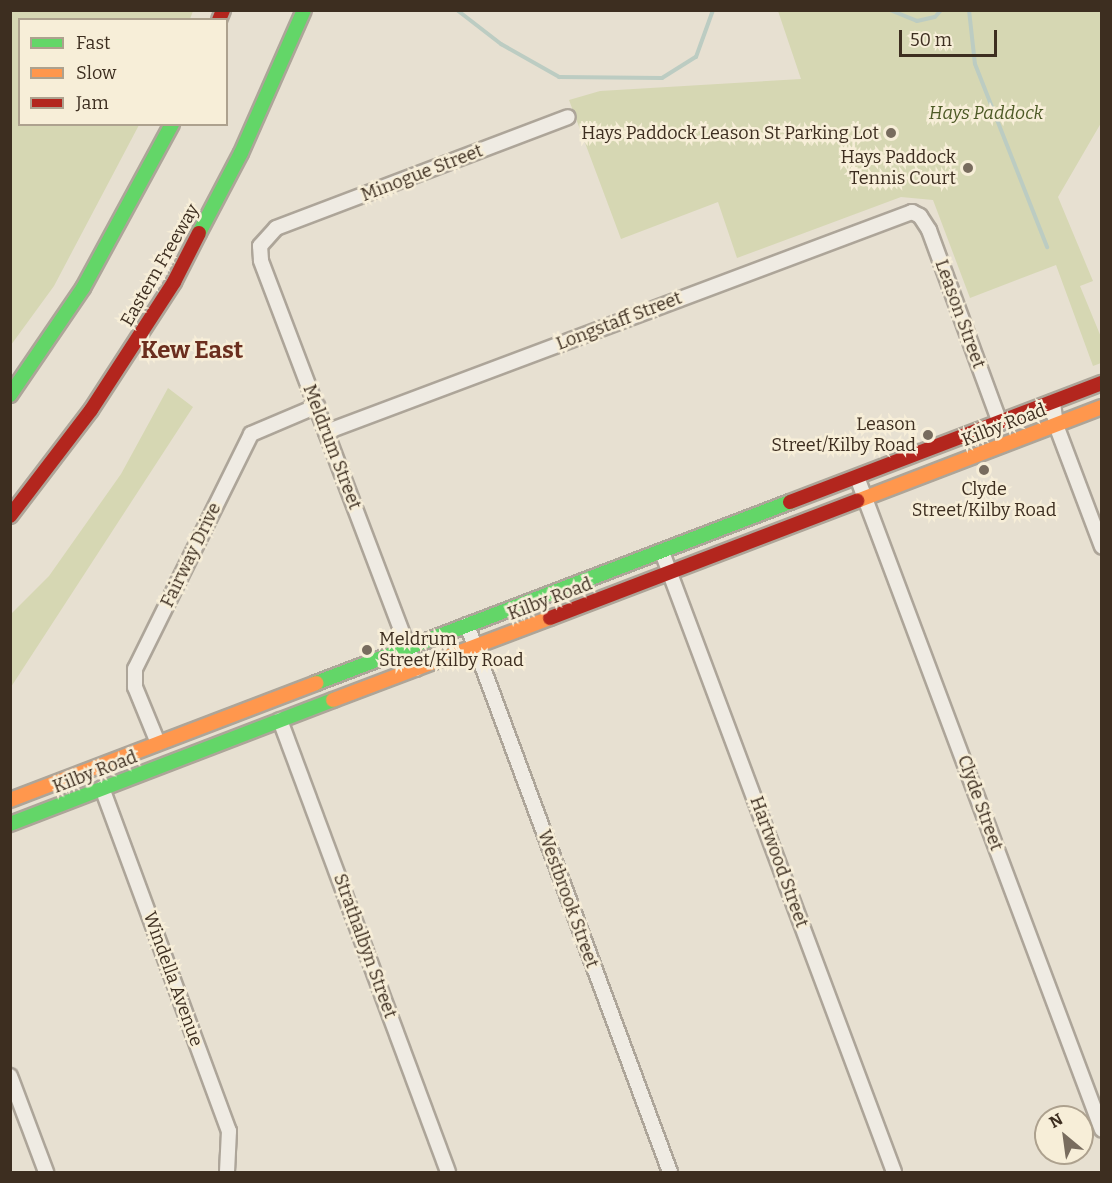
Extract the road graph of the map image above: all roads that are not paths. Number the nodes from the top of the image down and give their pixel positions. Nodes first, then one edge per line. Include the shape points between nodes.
1 (304, 10) edge
2 (568, 117) dead end
3 (171, 126) edge
4 (912, 212) joint
5 (276, 228) joint
6 (1101, 383) edge
7 (10, 395) edge
8 (1053, 402) junction
9 (317, 406) junction
10 (1101, 407) edge
11 (1000, 423) junction
12 (1056, 425) junction
13 (326, 432) junction
14 (857, 477) junction
15 (866, 498) junction
16 (10, 516) edge
17 (1101, 547) edge
18 (662, 552) junction
19 (671, 572) junction
20 (467, 625) junction
21 (475, 647) junction
22 (406, 649) junction
23 (416, 669) junction
24 (280, 720) junction
25 (158, 743) junction
26 (102, 788) junction
27 (10, 800) edge
28 (10, 824) edge
29 (10, 1076) edge
30 (1101, 1130) edge
31 (46, 1173) edge
32 (226, 1173) edge
33 (448, 1173) edge
34 (670, 1173) edge
35 (894, 1173) edge

1 - 16 main road, Eastern Freeway via 241,153 174,282 91,411
2 - 5 street, Minogue Street
3 - 7 main road via 83,288
4 - 11 street, Leason Street via 920,216 929,230
4 - 13 street, Longstaff Street
5 - 9 street, Meldrum Street via 263,238 261,261
6 - 8 main road, Kilby Road
8 - 11 main road, Kilby Road
8 - 12 street
9 - 13 street, Meldrum Street
9 - 25 street, Fairway Drive via 251,434 135,669 135,687
10 - 12 main road, Kilby Road
11 - 14 main road, Kilby Road
12 - 15 main road, Kilby Road
12 - 17 street
13 - 22 street, Meldrum Street
14 - 15 street, Clyde Street
14 - 18 main road, Kilby Road
15 - 19 main road, Kilby Road
15 - 30 street, Clyde Street
18 - 19 street, Hartwood Street
18 - 20 main road, Kilby Road
19 - 21 main road, Kilby Road
19 - 35 street, Hartwood Street
20 - 21 street, Westbrook Street
20 - 22 main road, Kilby Road
21 - 23 main road, Kilby Road
21 - 34 street, Westbrook Street
22 - 23 street, Meldrum Street
22 - 25 main road, Kilby Road
23 - 24 main road, Kilby Road
24 - 26 main road, Kilby Road
24 - 33 street, Strathalbyn Street
25 - 27 main road, Kilby Road
26 - 28 main road, Kilby Road
26 - 32 street, Windella Avenue via 229,1131
29 - 31 street

